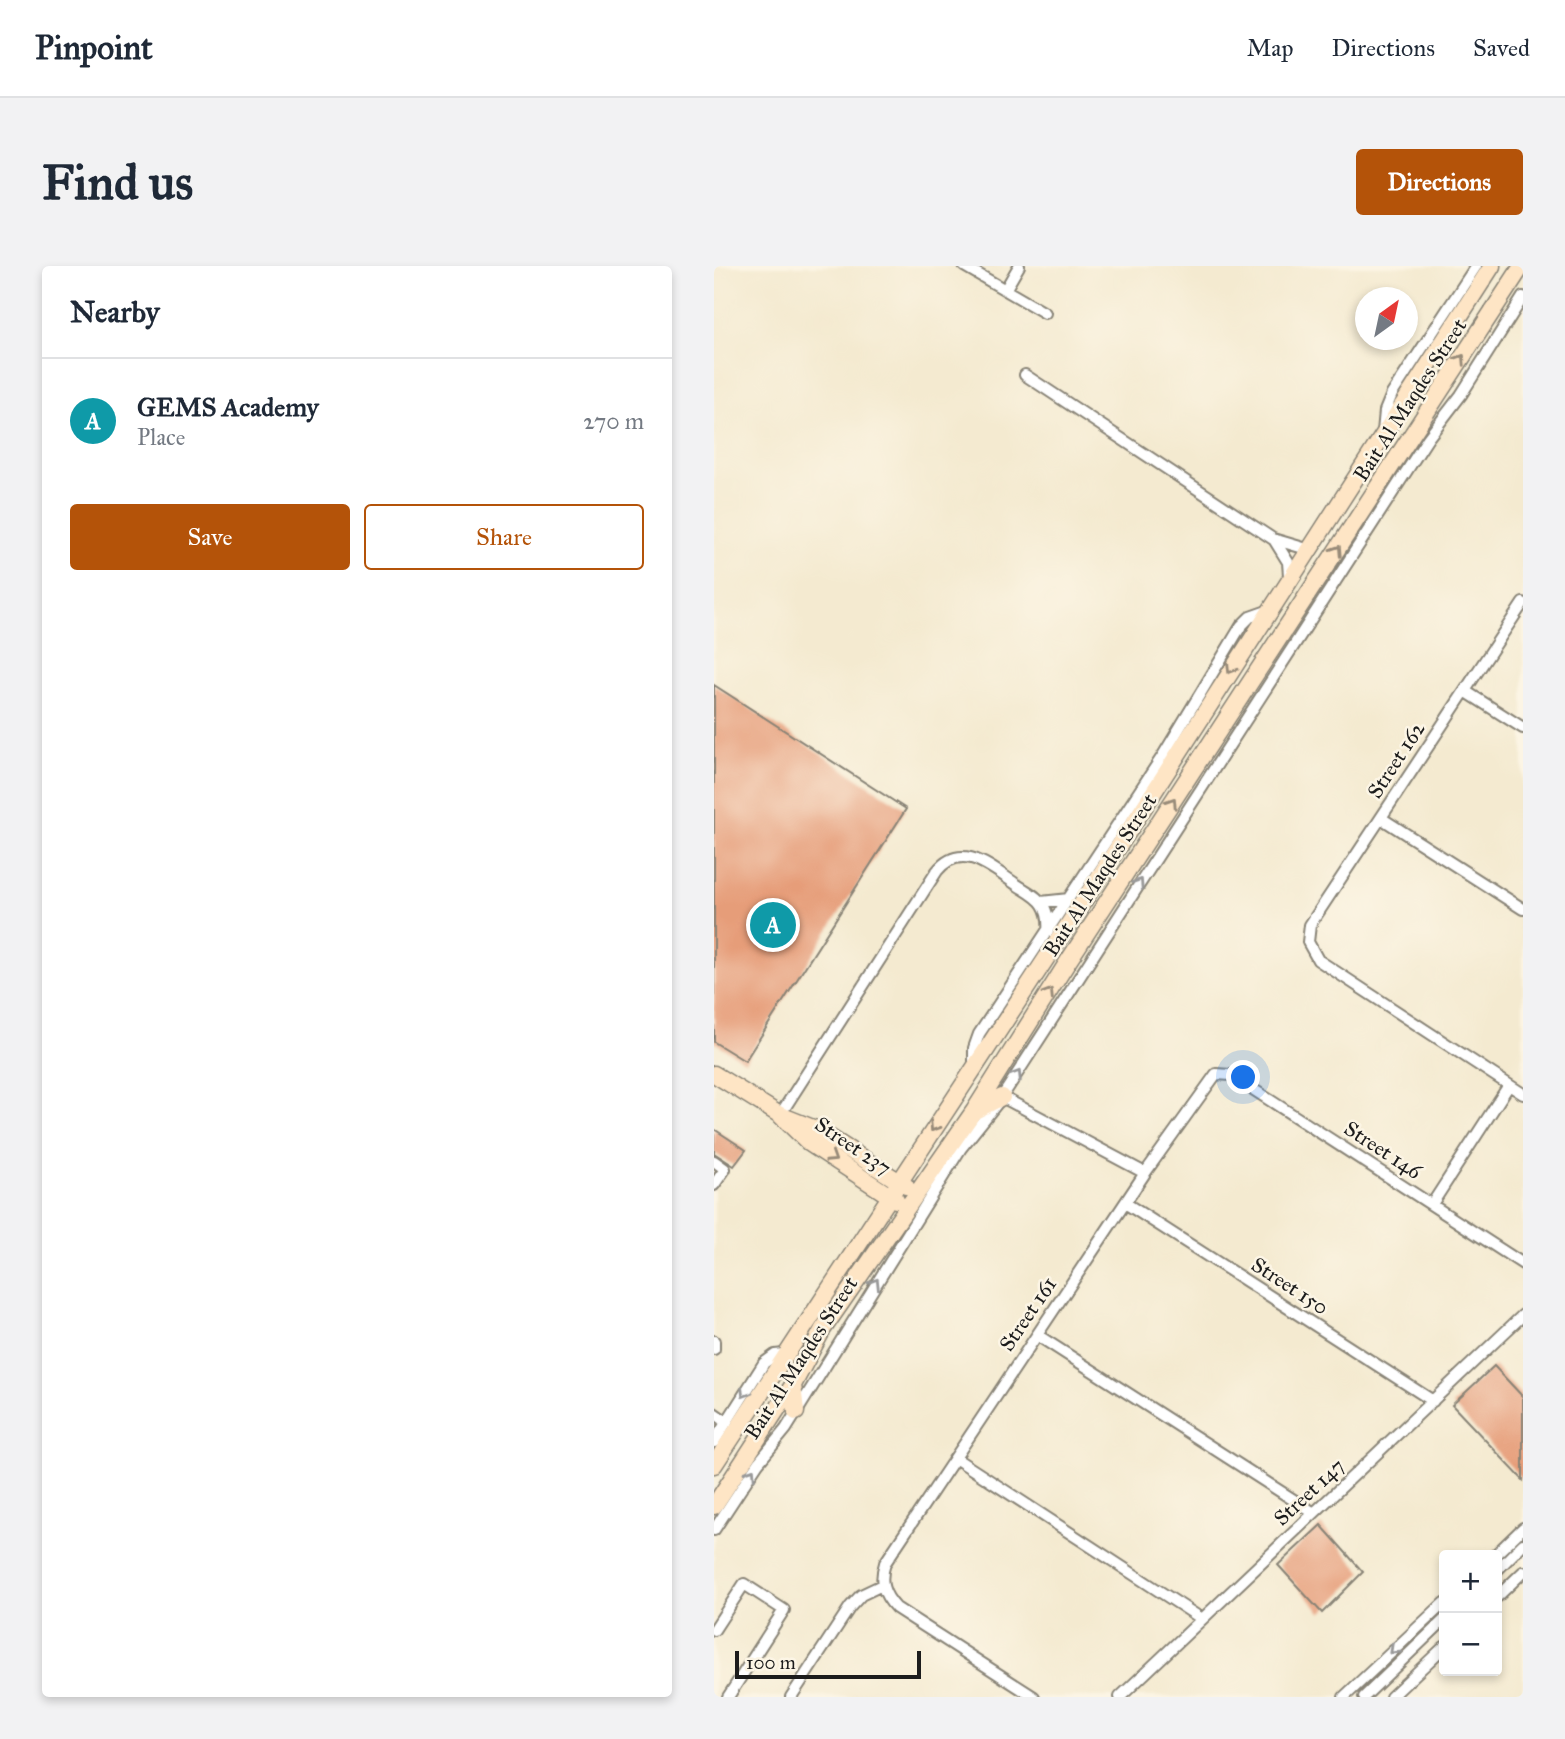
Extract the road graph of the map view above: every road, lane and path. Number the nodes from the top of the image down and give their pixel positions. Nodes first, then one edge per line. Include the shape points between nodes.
1 (964, 266) edge
2 (1019, 266) edge
3 (1476, 266) edge
4 (1492, 266) edge
5 (1509, 266) edge
6 (1522, 266) edge
7 (1005, 290) junction
8 (1523, 297) edge
9 (1045, 313) dead end
10 (1485, 323) junction
11 (1025, 375) dead end
12 (1384, 432) junction
13 (1273, 539) junction
14 (1307, 549) junction
15 (1289, 576) junction
16 (1523, 603) edge
17 (1267, 611) junction
18 (1465, 691) junction
19 (1237, 702) junction
20 (1523, 728) edge
21 (1381, 818) junction
22 (1069, 899) junction
23 (1041, 902) junction
24 (1523, 909) edge
25 (1048, 932) junction
26 (974, 1064) junction
27 (1221, 1073) joint
28 (714, 1074) edge
29 (1508, 1084) junction
30 (1523, 1094) edge
31 (1002, 1097) junction
32 (974, 1111) junction
33 (780, 1115) junction
34 (714, 1161) edge
35 (1145, 1173) junction
36 (899, 1182) junction
37 (714, 1185) edge
38 (917, 1193) junction
39 (889, 1196) junction
40 (1125, 1203) junction
41 (1432, 1204) junction
42 (908, 1207) junction
43 (1523, 1264) edge
44 (1523, 1315) edge
45 (1037, 1335) junction
46 (714, 1341) edge
47 (714, 1349) edge
48 (784, 1354) junction
49 (793, 1385) junction
50 (1433, 1401) junction
51 (796, 1412) junction
52 (714, 1413) edge
53 (727, 1422) junction
54 (715, 1437) edge
55 (955, 1458) junction
56 (714, 1465) edge
57 (714, 1506) edge
58 (1314, 1513) junction
59 (1523, 1528) edge
60 (714, 1530) edge
61 (1523, 1544) edge
62 (1500, 1550) edge
63 (1502, 1565) edge
64 (1523, 1572) edge
65 (882, 1585) junction
66 (1502, 1592) edge
67 (1439, 1608) edge
68 (1202, 1619) junction
69 (1439, 1625) edge
70 (714, 1630) edge
71 (1439, 1652) edge
72 (728, 1697) edge
73 (790, 1697) edge
74 (1034, 1697) edge
75 (1120, 1697) edge
76 (1344, 1697) edge
77 (1364, 1697) edge
78 (1391, 1697) edge

1 - 7 street
2 - 7 street
3 - 12 street, Bait Al Maqdes Street via 1392,394
4 - 12 street, Bait Al Maqdes Street
5 - 10 street
6 - 10 street, Bait Al Maqdes Street
7 - 9 street
31 -> 8 street, Bait Al Maqdes Street
19 -> 10 street, Bait Al Maqdes Street
11 - 13 street
12 - 14 street, Bait Al Maqdes Street
13 - 14 street
13 - 15 street via 1288,562
14 - 15 street, Bait Al Maqdes Street
14 - 19 street via 1307,576 1256,655
15 - 17 street, Bait Al Maqdes Street
16 - 18 street, Street 162
17 - 22 street, Bait Al Maqdes Street via 1241,626
17 -> 26 street, Bait Al Maqdes Street via 1072,919
18 - 20 street
18 - 21 street, Street 162
32 -> 19 street, Bait Al Maqdes Street
21 - 24 street
21 - 29 street, Street 162 via 1310,925 1308,942 1318,960
22 - 23 street
22 - 25 street, Bait Al Maqdes Street
23 - 25 street via 1048,915
23 - 33 street via 975,858 954,858 941,865
25 - 26 street, Bait Al Maqdes Street via 979,1034
26 -> 36 street, Bait Al Maqdes Street
27 - 35 street, Street 161 via 1209,1080
27 - 41 street, Street 146 via 1231,1075
28 - 33 street, Street 237
29 - 30 street
29 - 41 street
31 - 32 street
31 - 35 street
51 -> 31 street, Bait Al Maqdes Street via 961,1148
32 - 38 street, Bait Al Maqdes Street
33 - 36 street, Street 237 via 818,1130
33 -> 39 street, Street 237 via 809,1143
34 - 37 street via 725,1169
35 - 40 street, Street 161
36 - 38 street, Street 237
36 - 39 street, Bait Al Maqdes Street
38 - 42 street, Bait Al Maqdes Street
39 - 42 street, Street 237
39 - 48 street, Bait Al Maqdes Street
40 - 45 street, Street 161
40 - 50 street, Street 150
41 - 43 street, Street 146
42 - 49 street, Bait Al Maqdes Street via 823,1329
44 - 50 street, Street 147
45 - 55 street, Street 161
45 - 58 street
46 - 47 street
48 -> 53 street, Bait Al Maqdes Street via 764,1363
48 - 56 street, Bait Al Maqdes Street
49 - 51 street
49 - 57 street, Bait Al Maqdes Street
50 - 58 street, Street 147
60 -> 51 street, Bait Al Maqdes Street
52 - 53 street
53 - 54 street, Bait Al Maqdes Street
55 - 65 street, Street 161 via 885,1563
55 - 68 street
58 - 68 street, Street 147
59 - 62 street
61 - 63 street
64 - 66 street
65 - 73 street via 855,1601
65 - 74 street via 896,1608
67 -> 76 street
68 - 75 street, Street 147
69 - 77 street
70 - 72 street via 744,1584 785,1610
71 - 78 street

